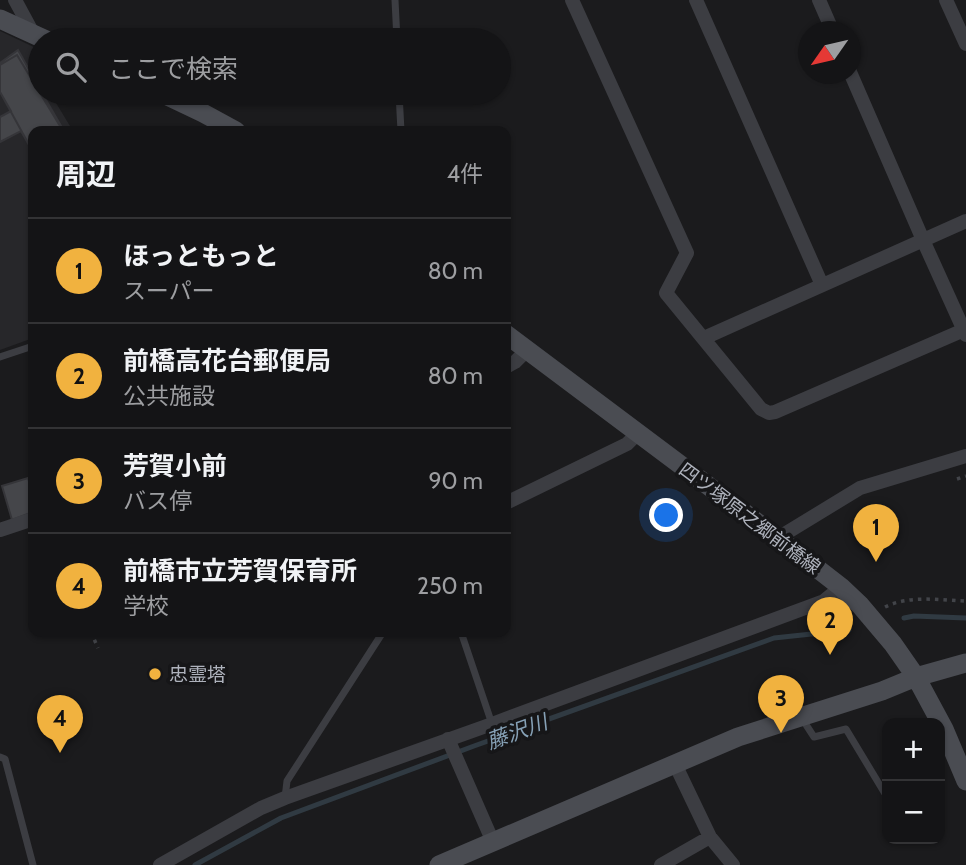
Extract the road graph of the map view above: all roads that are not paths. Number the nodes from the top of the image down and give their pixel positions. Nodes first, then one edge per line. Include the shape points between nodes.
1 (15, 0) edge
2 (395, 0) edge
3 (572, 0) edge
4 (696, 0) edge
5 (819, 0) edge
6 (946, 0) edge
7 (0, 19) edge
8 (828, 21) edge
9 (34, 28) edge
10 (396, 28) edge
11 (28, 32) edge
12 (966, 44) edge
13 (855, 84) edge
14 (186, 105) edge
15 (400, 105) edge
16 (227, 126) edge
17 (401, 126) edge
18 (966, 221) edge
19 (923, 240) junction
20 (822, 285) junction
21 (965, 332) edge
22 (511, 338) edge
23 (704, 338) junction
24 (28, 348) edge
25 (527, 351) junction
26 (0, 357) edge
27 (511, 364) edge
28 (637, 433) junction
29 (966, 456) edge
30 (511, 501) edge
31 (28, 521) edge
32 (0, 530) edge
33 (778, 538) junction
34 (841, 587) junction
35 (380, 637) edge
36 (463, 637) edge
37 (966, 663) edge
38 (916, 677) junction
39 (801, 717) junction
40 (492, 724) junction
41 (448, 739) junction
42 (0, 757) edge
43 (675, 764) junction
44 (966, 781) edge
45 (882, 789) edge
46 (285, 798) junction
47 (710, 837) junction
48 (494, 842) junction
49 (33, 865) edge
50 (160, 865) edge
51 (439, 865) edge
52 (662, 865) edge
53 (733, 865) edge

1 - 9 street
2 - 10 lane
3 - 23 street via 687,253 666,293
4 - 20 street
5 - 8 street
6 - 12 street
7 - 11 main road
13 - 19 street
14 - 16 main road
15 - 17 lane
18 - 19 street
19 - 20 street
19 - 21 street
20 - 23 street
21 - 23 street via 769,413
22 - 25 main road, 四ツ塚原之郷前橋線
24 - 26 lane
25 - 27 street
25 - 28 main road, 四ツ塚原之郷前橋線
28 - 30 street via 626,444
28 - 33 main road, 四ツ塚原之郷前橋線
29 - 33 street via 860,488
31 - 32 street
33 - 34 main road, 四ツ塚原之郷前橋線
34 - 38 main road, 四ツ塚原之郷前橋線
34 - 40 street via 824,601
35 - 46 lane via 287,781
36 - 40 lane
37 - 38 main road
38 - 39 main road
38 - 44 main road, 四ツ塚原之郷前橋線
39 - 43 main road
39 - 45 lane via 814,737 846,729
40 - 41 street
41 - 46 street
41 - 48 street
42 - 49 lane via 5,759
43 - 47 street
43 - 48 main road
46 - 50 street
47 - 52 street
47 - 53 street
48 - 51 main road

